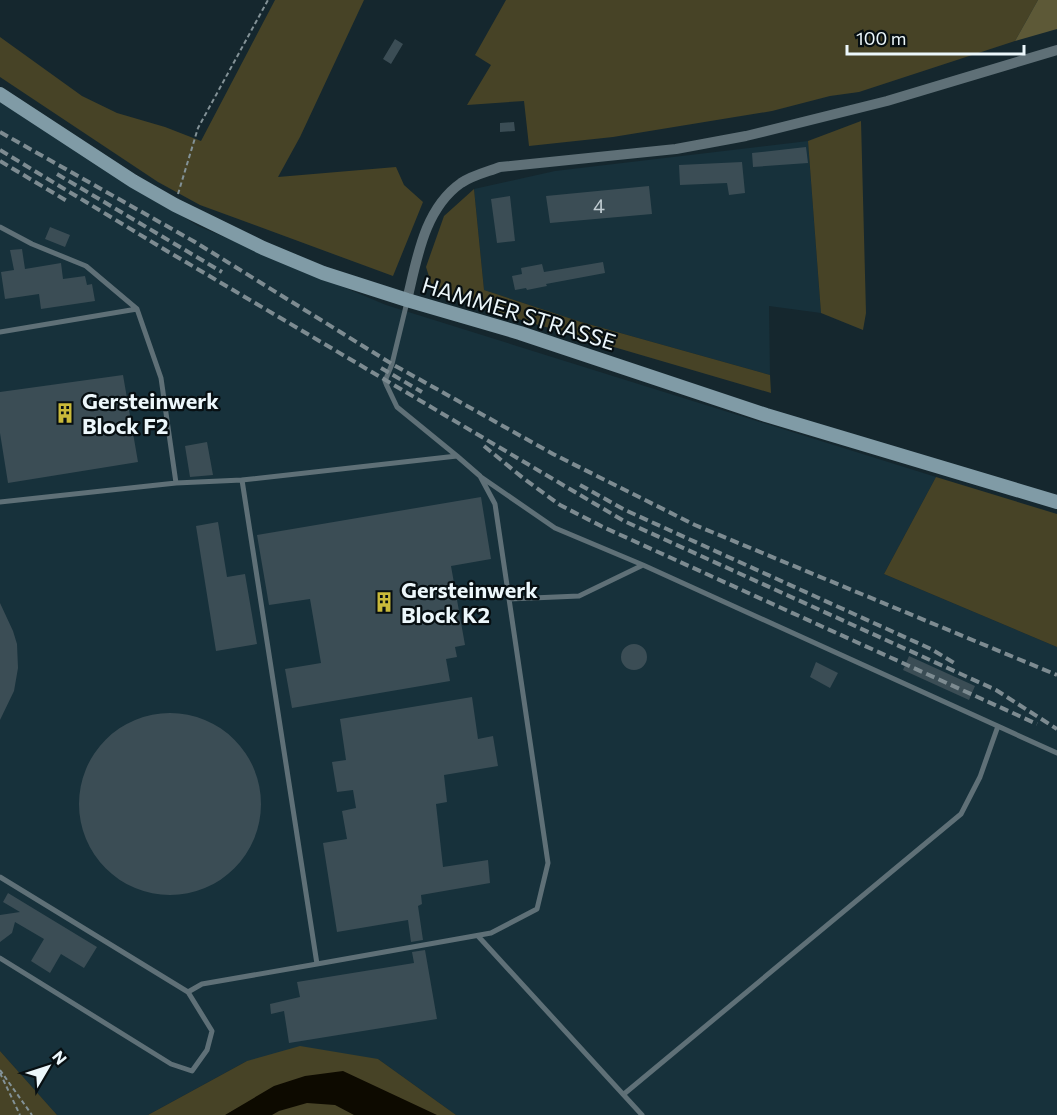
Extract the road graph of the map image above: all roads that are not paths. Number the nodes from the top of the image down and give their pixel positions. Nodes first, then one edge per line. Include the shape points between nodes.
1 (1057, 50) edge
2 (0, 94) edge
3 (0, 227) edge
4 (407, 300) junction
5 (137, 309) junction
6 (0, 332) edge
7 (457, 456) junction
8 (480, 476) junction
9 (242, 480) junction
10 (176, 483) junction
11 (0, 500) edge
12 (1057, 502) edge
13 (643, 565) junction
14 (509, 599) junction
15 (998, 726) junction
16 (1057, 753) edge
17 (0, 877) edge
18 (478, 936) junction
19 (0, 958) edge
20 (317, 964) junction
21 (188, 992) junction
22 (624, 1094) junction
23 (642, 1115) edge

1 - 4 street via 887,101 746,136 676,149 500,167 479,174 462,183 438,205 416,262
2 - 4 main road, HAMMER STRASSE via 175,205 323,273
3 - 5 lane via 86,266
4 - 7 lane via 385,381 397,406
4 - 12 main road, HAMMER STRASSE
5 - 6 lane
5 - 10 lane via 161,378
7 - 8 lane
7 - 9 lane
8 - 13 lane via 555,528
8 - 14 lane via 495,504
9 - 10 lane
9 - 20 lane
10 - 11 lane
13 - 14 lane via 579,596
13 - 15 lane
14 - 18 lane via 548,864 537,909
15 - 16 lane
15 - 22 lane via 980,777 960,814
17 - 21 lane
18 - 20 lane
18 - 22 lane
19 - 21 lane via 171,1064 192,1071 207,1050 212,1031
20 - 21 lane via 202,984
22 - 23 lane

